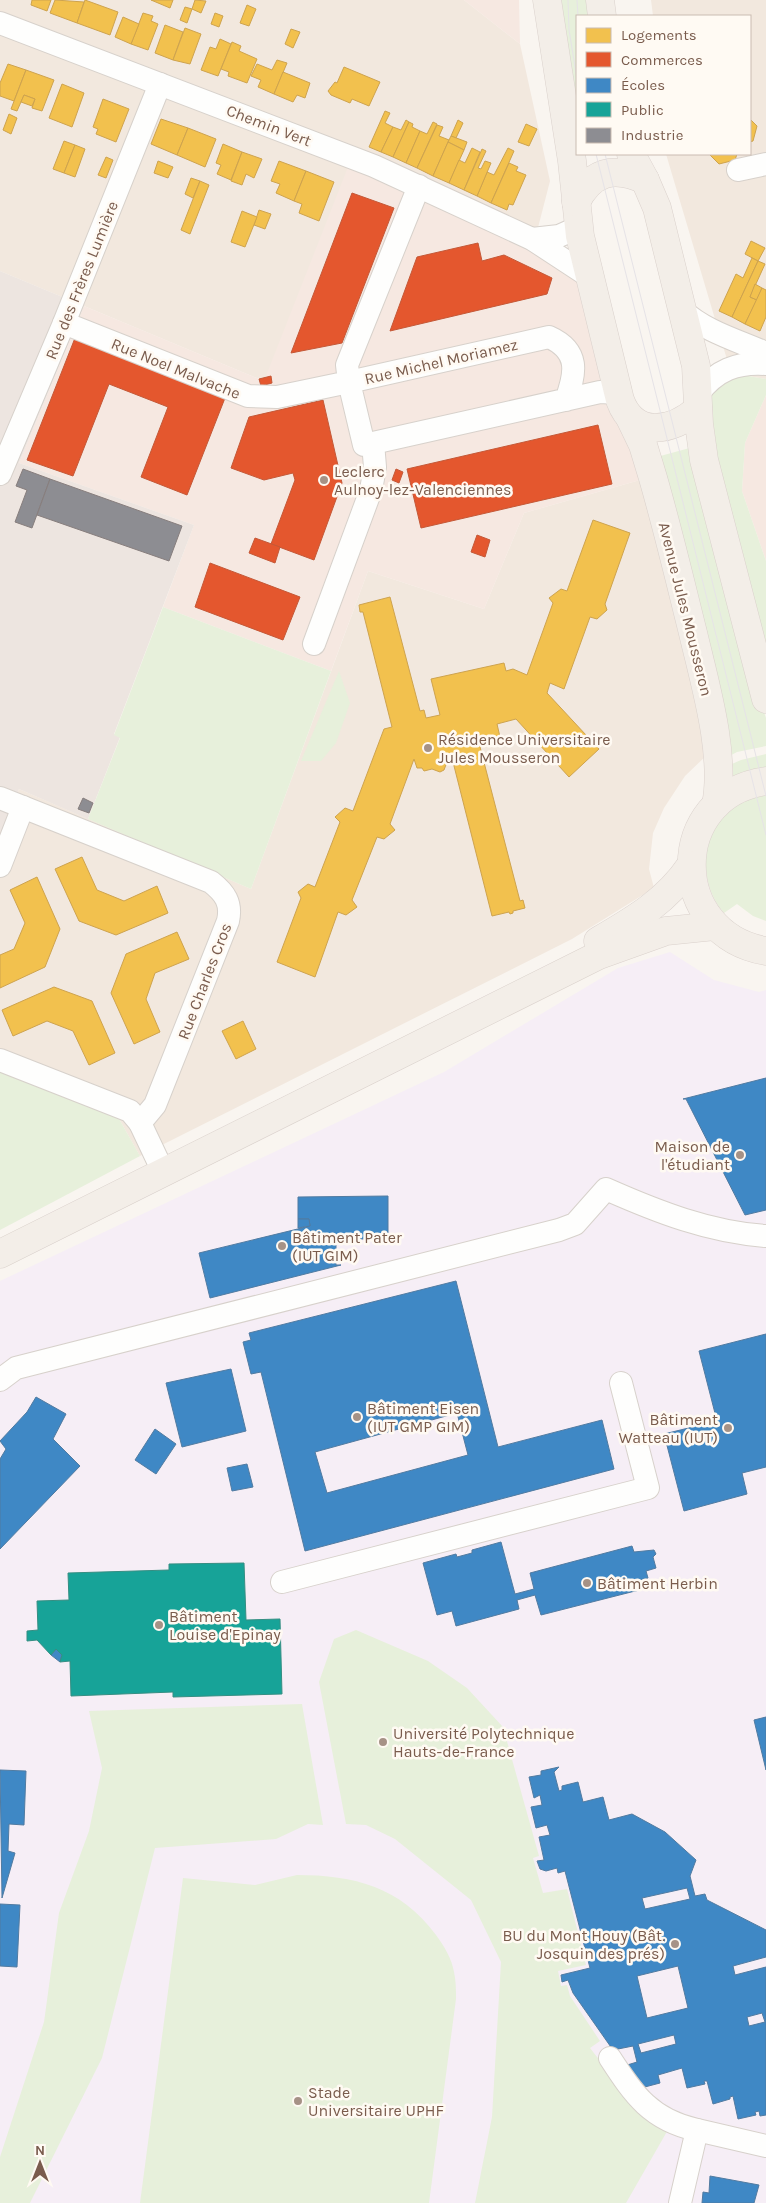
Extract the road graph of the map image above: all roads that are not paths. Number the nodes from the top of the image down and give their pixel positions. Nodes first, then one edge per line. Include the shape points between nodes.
1 (547, 0) edge
2 (600, 0) edge
3 (602, 15) edge
4 (0, 23) edge
5 (160, 84) junction
6 (632, 155) edge
7 (766, 164) edge
8 (738, 170) dead end
9 (645, 180) junction
10 (419, 186) junction
11 (577, 214) junction
12 (532, 239) junction
13 (590, 277) junction
14 (682, 310) junction
15 (64, 323) junction
16 (766, 353) edge
17 (766, 364) edge
18 (349, 382) junction
19 (618, 393) junction
20 (566, 400) junction
21 (698, 401) junction
22 (630, 418) junction
23 (373, 443) junction
24 (0, 474) edge
25 (314, 644) dead end
26 (766, 699) edge
27 (766, 781) edge
28 (0, 798) edge
29 (716, 805) junction
30 (24, 807) junction
31 (691, 865) junction
32 (0, 866) edge
33 (716, 926) junction
34 (766, 951) edge
35 (0, 1060) edge
36 (140, 1123) junction
37 (158, 1161) junction
38 (766, 1236) edge
39 (0, 1238) edge
40 (0, 1254) edge
41 (0, 1380) edge
42 (621, 1384) dead end
43 (282, 1582) dead end
44 (610, 2058) dead end
45 (697, 2130) junction
46 (766, 2146) edge
47 (680, 2203) edge

1 - 11 main road
2 - 3 main road
4 - 5 street, Chemin Vert
5 - 10 street, Chemin Vert
5 - 15 street, Rue des Frères Lumière
6 - 9 main road
7 - 8 street
9 - 11 main road via 623,172 601,175 587,185
9 - 14 main road via 657,208
10 - 12 street, Chemin Vert
10 - 18 street via 347,365
11 - 12 street via 559,236
11 - 13 main road, Avenue Jules Mousseron
12 - 13 street, Chemin Vert
13 - 19 main road, Avenue Jules Mousseron
14 - 16 street via 714,331
14 - 21 main road via 697,370
15 - 18 street, Rue Noel Malvache via 248,396 277,397
15 - 24 street, Rue des Frères Lumière
17 - 21 street via 746,364 727,369 711,378
18 - 20 street, Rue Michel Moriamez via 549,337 564,346 572,359 573,379
18 - 23 street, Rue Michel Moriamez via 364,445
19 - 20 street via 604,391
19 - 22 main road, Avenue Jules Mousseron
20 - 23 street
21 - 22 main road via 680,422 664,427 647,427
21 - 26 main road via 706,470
22 - 29 main road, Avenue Jules Mousseron via 654,478 706,686 718,766
23 - 25 street via 375,467 372,490
27 - 29 main road via 737,790
28 - 30 street, Rue Charles Cros
29 - 31 main road via 698,833
30 - 32 street
30 - 36 street, Rue Charles Cros via 211,882 227,899 228,921 156,1105
31 - 33 main road via 697,898
31 - 37 main road via 672,890 648,911 591,945
33 - 34 main road via 738,942
33 - 40 main road via 666,931 599,955
35 - 36 street via 124,1107
36 - 37 street
37 - 39 main road
38 - 41 street via 715,1229 682,1220 606,1189 575,1224 560,1230 16,1368
42 - 43 street via 648,1488
44 - 45 street via 635,2096 647,2107 674,2124
45 - 46 street
45 - 47 street

